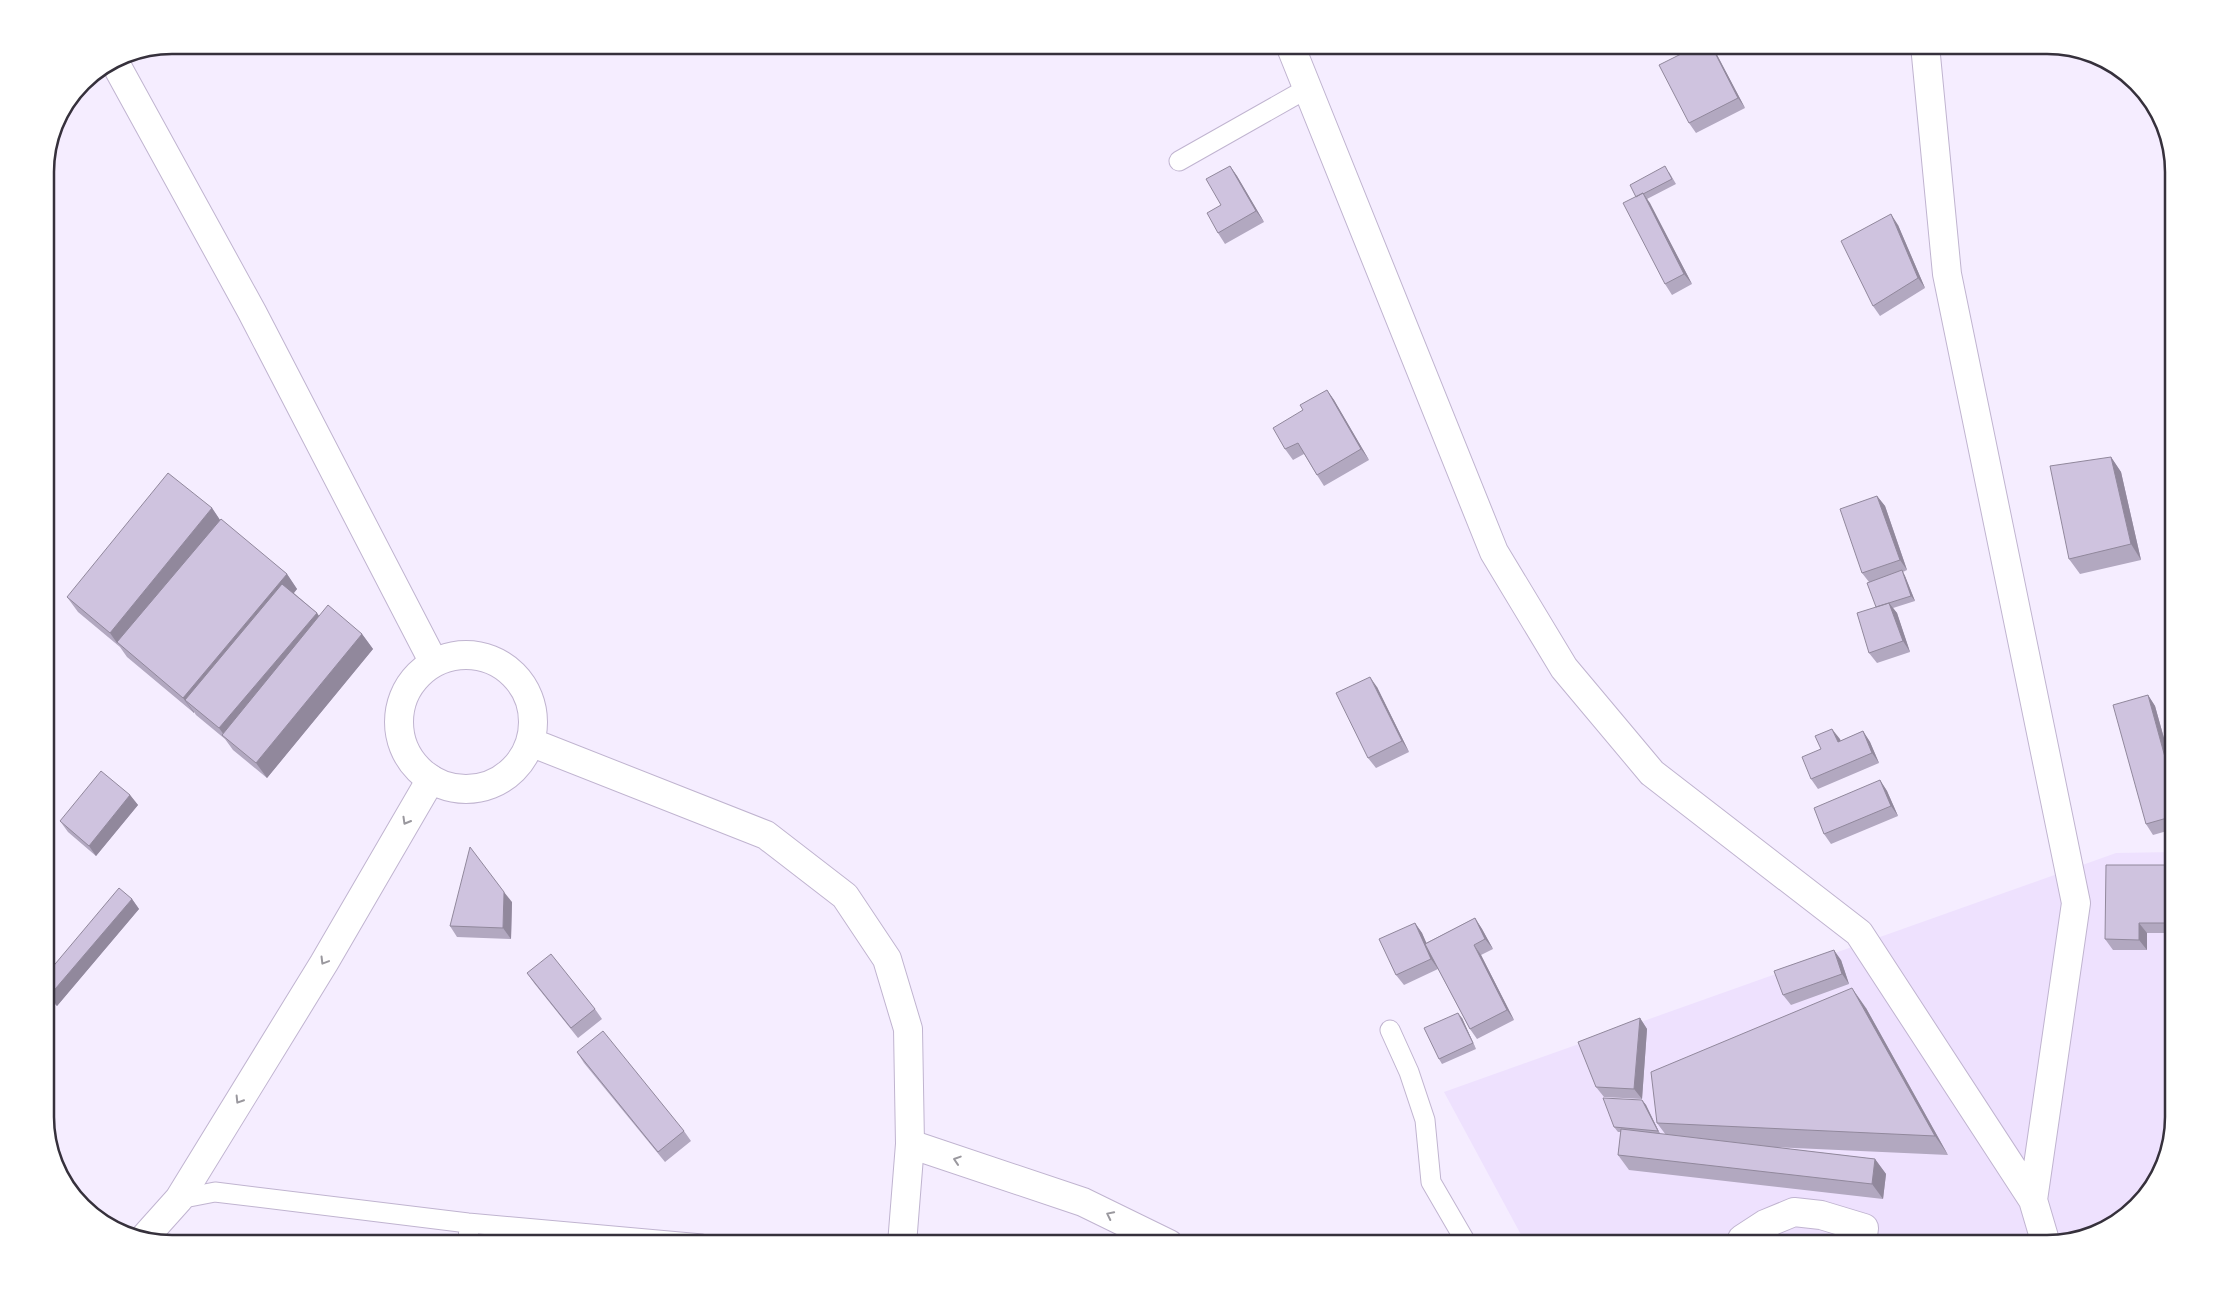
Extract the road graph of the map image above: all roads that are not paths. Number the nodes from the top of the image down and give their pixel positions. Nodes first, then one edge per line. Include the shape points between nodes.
1 (1294, 54) edge
2 (1926, 54) edge
3 (118, 68) edge
4 (1308, 88) junction
5 (1179, 161) dead end
6 (434, 663) junction
7 (530, 742) junction
8 (431, 779) junction
9 (1390, 1030) dead end
10 (910, 1144) junction
11 (179, 1198) junction
12 (2033, 1200) junction
13 (468, 1222) junction
14 (149, 1233) edge
15 (469, 1235) edge
16 (519, 1235) edge
17 (903, 1235) edge
18 (1151, 1235) edge
19 (1462, 1235) edge
20 (1748, 1235) edge
21 (1863, 1235) edge
22 (2043, 1235) edge

1 - 4 main road
2 - 12 main road via 1947,274 2076,903
3 - 6 main road via 252,312
4 - 5 lane
4 - 12 main road via 1494,552 1564,668 1652,773 1859,933
6 - 7 main road via 454,656 475,655 495,661 513,673 525,690 532,710
6 - 8 main road via 416,677 404,698 399,720 403,743 414,764
7 - 8 main road via 515,769 498,782 476,788 453,788
7 - 10 main road via 766,835 844,896 887,959 908,1028
8 -> 11 main road via 324,963
9 - 19 lane via 1425,1120 1431,1182
10 - 17 main road
18 -> 10 main road via 1083,1202
11 - 13 lane via 215,1192
11 - 14 main road
12 - 22 main road
13 - 15 lane
13 - 16 lane
20 - 21 main road via 1794,1212 1821,1215 1864,1228

